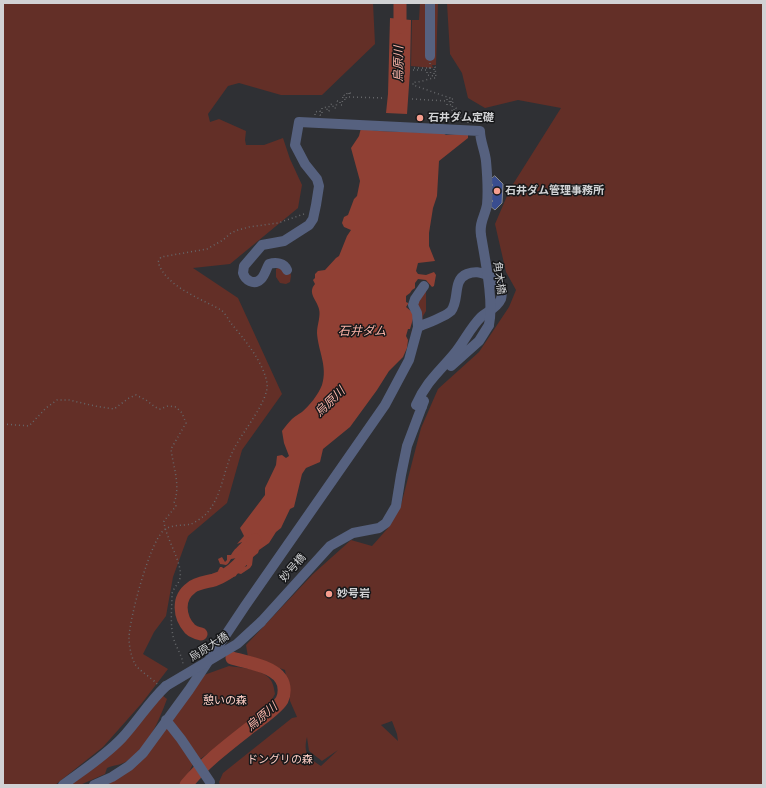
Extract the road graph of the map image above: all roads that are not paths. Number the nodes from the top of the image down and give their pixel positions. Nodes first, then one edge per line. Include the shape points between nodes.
1 (430, 3) edge
2 (430, 56) road end
3 (287, 270) dead end
4 (424, 286) dead end
5 (422, 306) dead end
6 (420, 326) junction
7 (459, 354) junction
8 (261, 622) joint
9 (166, 720) junction
10 (210, 782) dead end
11 (63, 785) edge
12 (94, 785) edge

1 - 2 street
3 - 7 street, 角木橋, bridge via 278,263 269,264 262,278 252,282 247,280 243,273 244,266 262,245 284,242 310,225 313,219 319,186 295,145 299,122 480,131 486,161 487,205 481,220 481,234 491,306 489,325 484,334 479,341
4 - 6 street via 413,305
5 - 6 street
6 - 7 street via 448,314 455,303 458,282 466,274 480,271 493,277 502,289 501,298 470,332
6 - 9 street via 409,360 385,405
7 - 8 street, 妙号橋 via 428,382 416,404 422,407 407,446 396,506 386,523 379,528 353,533 330,546
8 - 11 street, 烏原大橋, bridge via 237,644 164,688 121,739
9 - 10 street
9 - 12 street via 129,766

